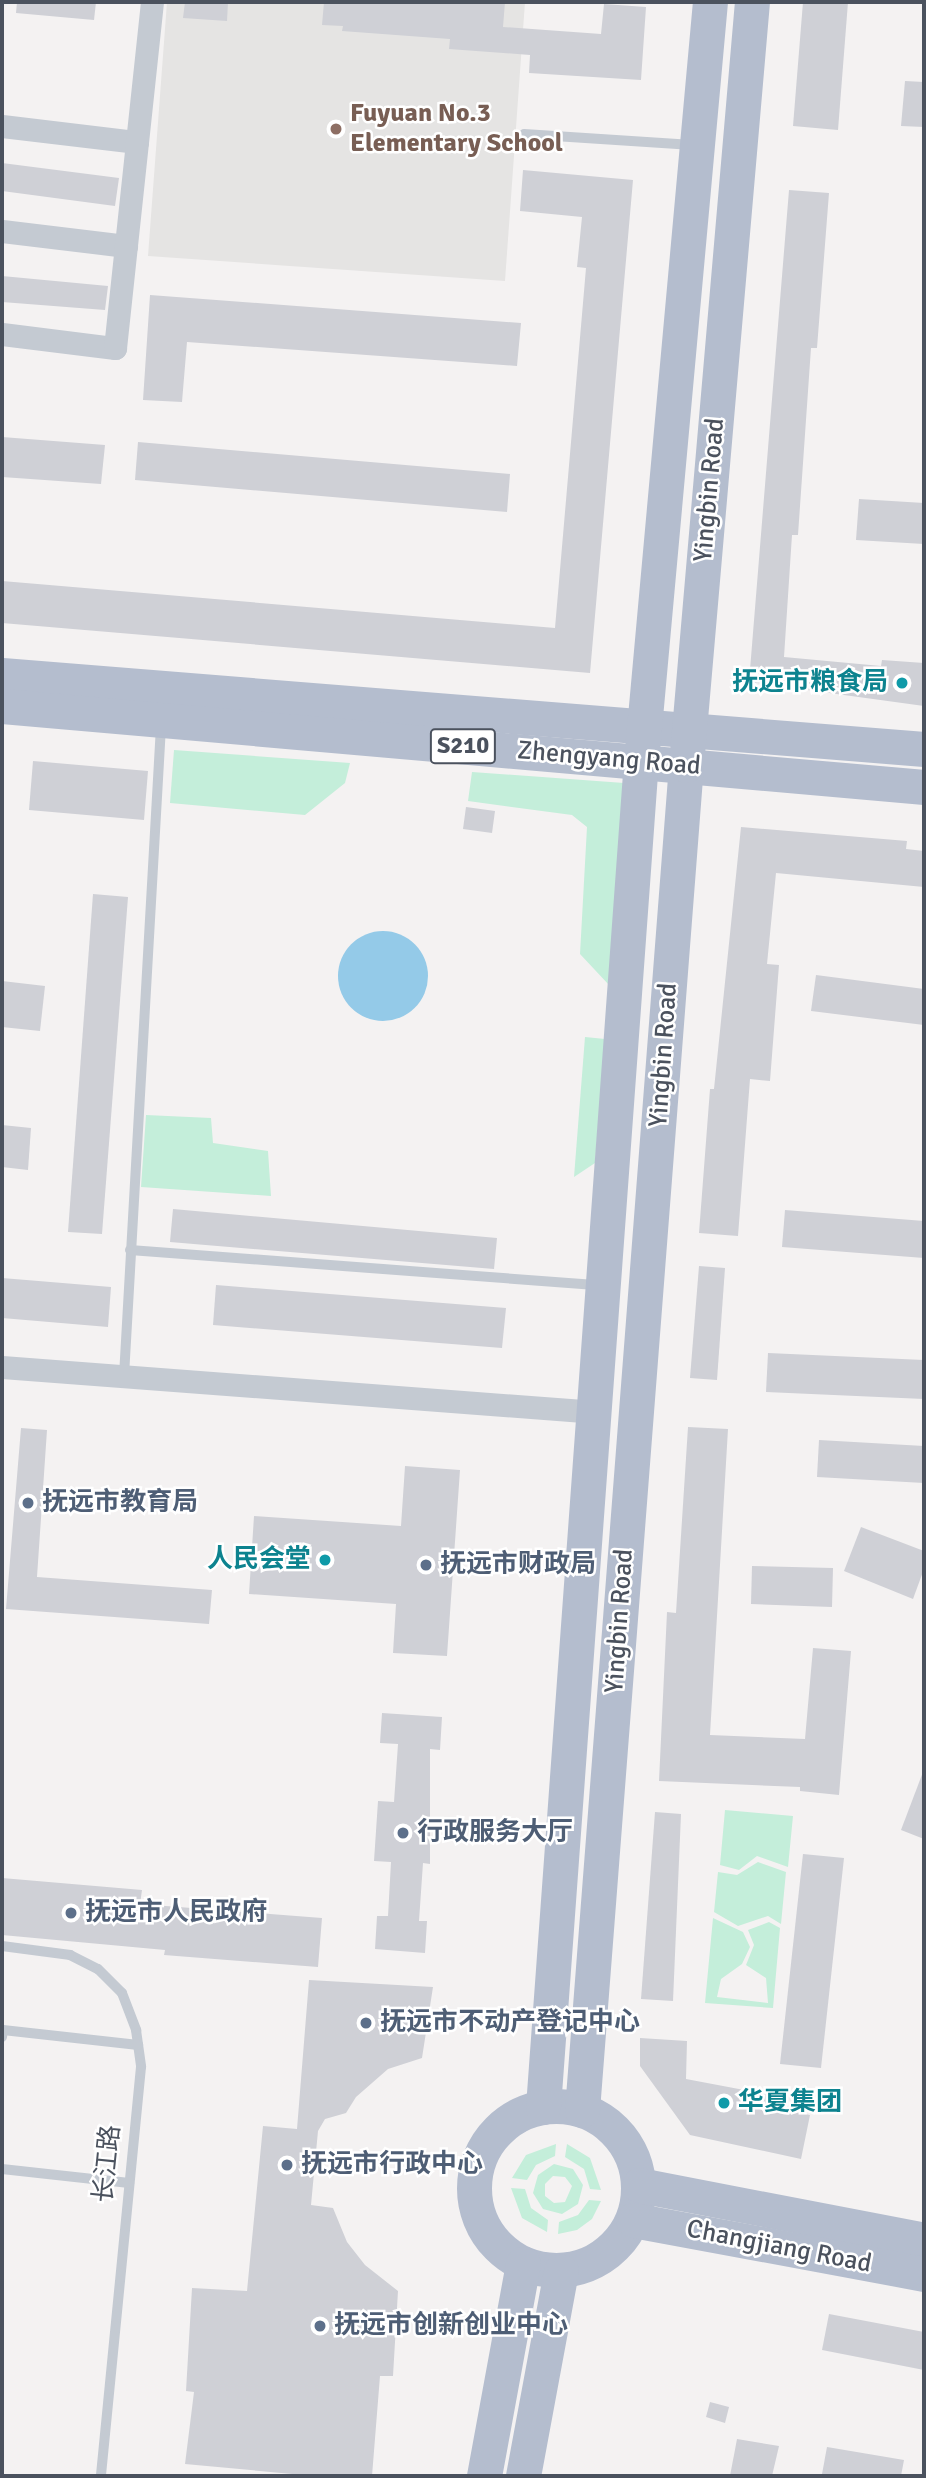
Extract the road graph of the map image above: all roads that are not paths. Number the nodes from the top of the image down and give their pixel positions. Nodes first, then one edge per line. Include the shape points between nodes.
1 (152, 2) edge
2 (710, 2) edge
3 (752, 2) edge
4 (2, 126) edge
5 (524, 135) dead end
6 (137, 142) junction
7 (696, 145) junction
8 (2, 230) edge
9 (126, 247) junction
10 (2, 334) edge
11 (2, 675) edge
12 (2, 706) edge
13 (161, 719) junction
14 (644, 724) junction
15 (690, 728) junction
16 (924, 749) edge
17 (641, 761) junction
18 (686, 765) junction
19 (924, 787) edge
20 (130, 1251) junction
21 (606, 1286) junction
22 (2, 1367) edge
23 (124, 1376) junction
24 (596, 1412) junction
25 (2, 1946) edge
26 (2, 2037) edge
27 (138, 2045) junction
28 (543, 2107) junction
29 (582, 2110) junction
30 (2, 2169) edge
31 (129, 2183) junction
32 (639, 2185) junction
33 (633, 2220) junction
34 (924, 2239) edge
35 (523, 2264) junction
36 (561, 2271) junction
37 (924, 2274) edge
38 (101, 2476) edge
39 (484, 2476) edge
40 (523, 2476) edge

1 - 6 street
2 - 7 main road, Yingbin Road
3 - 15 main road, Yingbin Road
4 - 6 street
5 - 7 lane
6 - 9 street
7 - 14 main road, Yingbin Road
8 - 9 street
9 - 10 street via 115,348
11 - 14 main road, Zhengyang Road
12 - 13 main road, Zhengyang Road / S210
13 - 17 main road, Zhengyang Road / S210
13 - 20 lane
14 - 15 main road, Zhengyang Road
14 - 17 main road, Yingbin Road
15 - 16 main road, Zhengyang Road
15 - 18 main road, Yingbin Road
17 - 18 main road, Zhengyang Road / S210
17 - 21 main road, Yingbin Road
18 - 19 main road, Zhengyang Road / S210
18 - 29 main road, Yingbin Road
20 - 21 lane
20 - 23 lane
21 - 24 main road, Yingbin Road
22 - 23 street
23 - 24 street
24 - 28 main road, Yingbin Road
25 - 27 lane, 长江路 via 70,1955 98,1969 122,1993
26 - 27 lane via 3,2031
27 - 31 lane, 长江路 via 141,2067
28 - 29 main road
28 - 35 main road via 523,2113 498,2130 480,2156 474,2175 474,2203 484,2228 500,2249
29 - 32 main road via 616,2131 636,2165
30 - 31 lane
31 - 38 lane, 长江路
32 - 33 main road
32 - 34 main road, Changjiang Road
33 - 36 main road via 618,2243 596,2261
33 - 37 main road, Changjiang Road
35 - 36 main road
35 - 39 main road
36 - 40 main road

